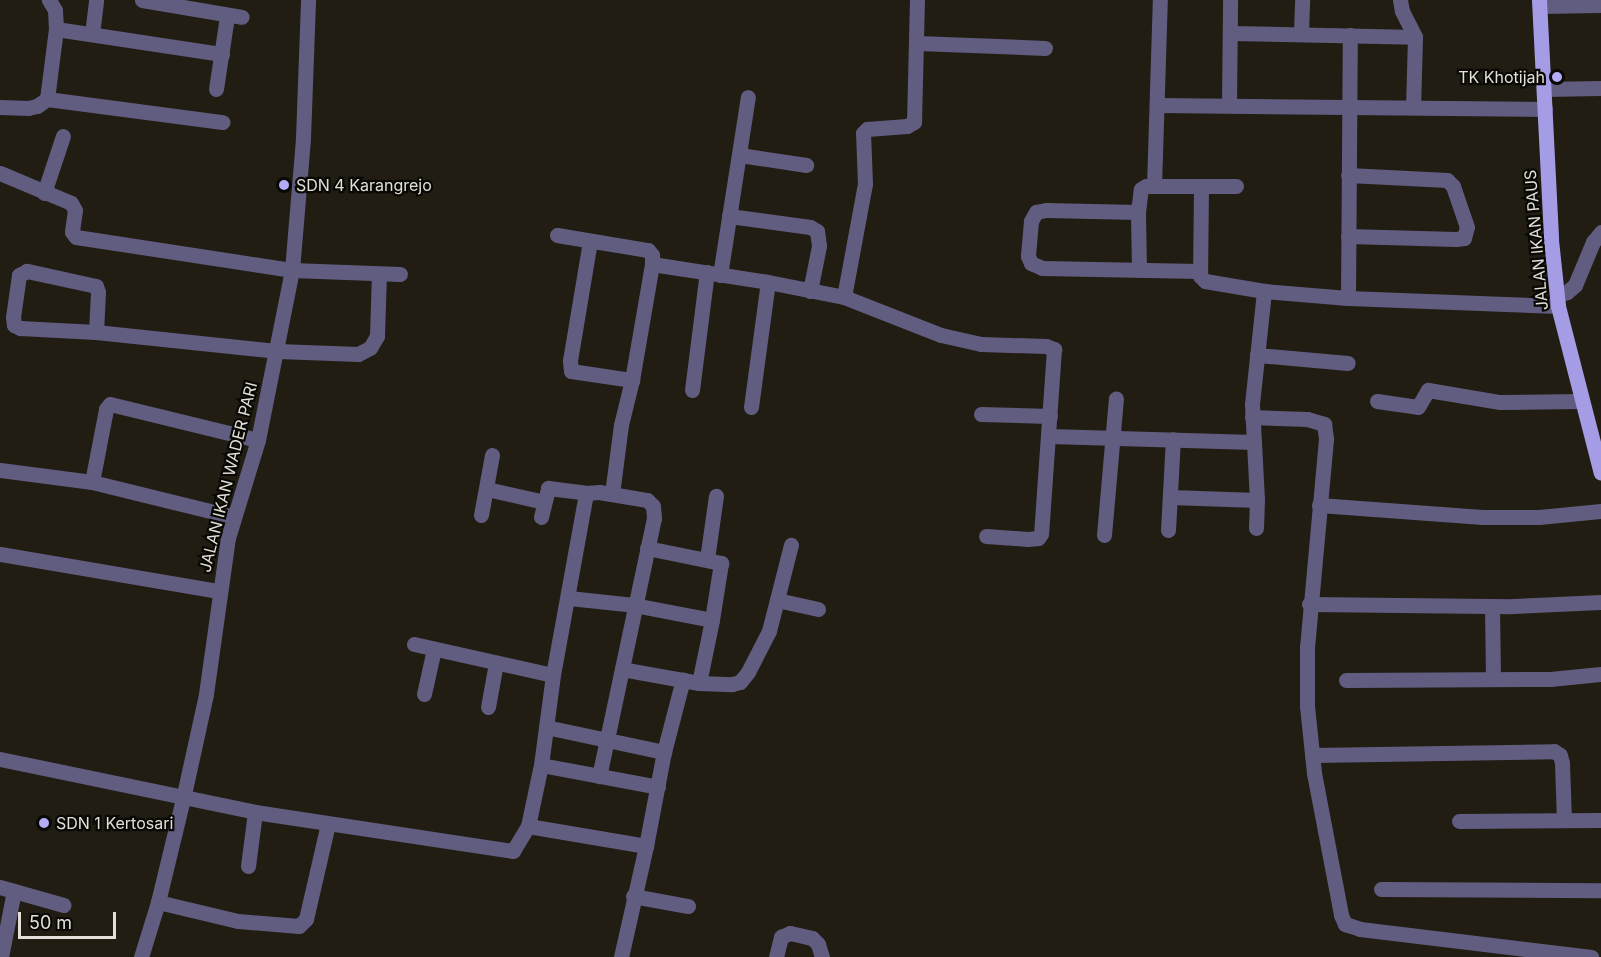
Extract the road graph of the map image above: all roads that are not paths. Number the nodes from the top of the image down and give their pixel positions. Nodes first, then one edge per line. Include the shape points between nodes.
1 (49, 0) edge
2 (96, 0) edge
3 (142, 0) edge
4 (308, 0) edge
5 (917, 0) edge
6 (1160, 0) edge
7 (1230, 0) edge
8 (1302, 0) edge
9 (1400, 0) edge
10 (1539, 3) edge
11 (1601, 5) edge
12 (56, 29) junction
13 (1230, 33) junction
14 (1301, 33) junction
15 (92, 34) junction
16 (1350, 35) junction
17 (1415, 37) junction
18 (917, 43) junction
19 (1045, 48) dead end
20 (222, 54) junction
21 (1601, 88) edge
22 (216, 89) dead end
23 (1544, 89) junction
24 (748, 97) dead end
25 (47, 99) junction
26 (1229, 104) junction
27 (1158, 105) junction
28 (0, 107) edge
29 (1413, 107) junction
30 (1349, 108) junction
31 (1545, 109) junction
32 (222, 122) dead end
33 (63, 136) dead end
34 (740, 155) junction
35 (806, 165) dead end
36 (0, 172) edge
37 (1348, 175) junction
38 (1154, 186) junction
39 (1201, 186) junction
40 (1236, 186) dead end
41 (44, 193) junction
42 (1138, 212) junction
43 (729, 216) junction
44 (1601, 232) edge
45 (557, 235) dead end
46 (1348, 236) junction
47 (590, 241) junction
48 (652, 264) junction
49 (292, 270) junction
50 (1139, 270) junction
51 (1200, 271) junction
52 (379, 274) junction
53 (400, 274) dead end
54 (713, 274) junction
55 (768, 282) junction
56 (810, 291) junction
57 (1264, 291) junction
58 (844, 297) junction
59 (1348, 298) junction
60 (1557, 301) junction
61 (96, 332) junction
62 (278, 351) junction
63 (1257, 355) junction
64 (1348, 363) dead end
65 (632, 380) junction
66 (692, 390) dead end
67 (1116, 399) dead end
68 (1377, 400) dead end
69 (1581, 401) junction
70 (751, 407) dead end
71 (981, 414) dead end
72 (1050, 416) junction
73 (1252, 417) junction
74 (1049, 436) junction
75 (1113, 438) junction
76 (1173, 439) junction
77 (258, 440) junction
78 (1254, 442) junction
79 (492, 455) dead end
80 (0, 470) edge
81 (1601, 473) edge
82 (92, 482) junction
83 (487, 489) junction
84 (586, 493) junction
85 (612, 494) junction
86 (716, 496) dead end
87 (1170, 497) junction
88 (1257, 500) junction
89 (1319, 505) junction
90 (1601, 511) edge
91 (481, 515) dead end
92 (234, 517) junction
93 (1256, 528) dead end
94 (1168, 530) dead end
95 (1104, 535) dead end
96 (986, 536) dead end
97 (791, 545) dead end
98 (647, 548) junction
99 (0, 554) edge
100 (707, 559) junction
101 (219, 591) junction
102 (569, 598) junction
103 (777, 600) junction
104 (1601, 602) edge
105 (1310, 604) junction
106 (634, 605) junction
107 (1492, 606) junction
108 (818, 609) dead end
109 (712, 620) junction
110 (414, 644) dead end
111 (434, 649) junction
112 (496, 663) junction
113 (622, 669) junction
114 (1601, 674) edge
115 (553, 675) junction
116 (683, 679) junction
117 (1493, 679) junction
118 (1346, 680) dead end
119 (699, 682) junction
120 (424, 694) dead end
121 (488, 707) dead end
122 (546, 727) junction
123 (606, 740) junction
124 (664, 752) junction
125 (1312, 755) junction
126 (0, 759) edge
127 (541, 765) junction
128 (599, 776) junction
129 (658, 787) junction
130 (183, 799) junction
131 (255, 812) junction
132 (1564, 820) junction
133 (1601, 820) edge
134 (1459, 821) dead end
135 (328, 824) junction
136 (528, 826) junction
137 (646, 846) junction
138 (248, 866) dead end
139 (7, 889) edge
140 (1381, 889) dead end
141 (1601, 890) edge
142 (633, 896) junction
143 (158, 902) junction
144 (63, 905) dead end
145 (688, 906) dead end
146 (1, 957) edge
147 (141, 957) edge
148 (621, 957) edge
149 (776, 957) edge
150 (822, 957) edge
151 (1591, 957) edge

1 - 12 street via 55,10
2 - 15 street
3 - 20 street via 235,16
4 - 49 street, JALAN IKAN WADER PARI via 303,138
5 - 18 street
6 - 27 street
7 - 13 street
8 - 14 street
9 - 17 street
10 - 11 street
10 - 23 main road, JALAN IKAN PAUS
12 - 15 street
12 - 25 street
13 - 14 street
13 - 26 street
14 - 16 street
15 - 20 street
16 - 17 street
16 - 30 street
17 - 29 street
18 - 19 street
18 - 58 street via 914,122 867,129 863,133 865,184
20 - 22 street
21 - 23 street
23 - 31 main road, JALAN IKAN PAUS
24 - 34 street
25 - 28 street via 28,108
25 - 32 street
26 - 27 street
26 - 30 street
27 - 38 street
29 - 30 street
29 - 31 street
30 - 37 street
31 - 60 main road, JALAN IKAN PAUS
33 - 41 street
34 - 35 street
34 - 43 street
36 - 41 street
37 - 46 street
37 - 46 street via 1446,180 1453,186 1467,227 1464,238 1456,239
38 - 39 street
38 - 42 street via 1141,189
39 - 40 street
39 - 51 street
41 - 49 street via 66,199 74,206 72,232 76,237
42 - 50 street
42 - 50 street via 1036,212 1031,220 1028,256 1031,263 1042,267
43 - 54 street
43 - 56 street via 817,231 819,246
44 - 60 street via 1575,285
45 - 47 street
46 - 59 street
47 - 48 street via 648,250
47 - 65 street via 570,360 572,371
48 - 54 street
48 - 65 street
49 - 52 street
49 - 62 street, JALAN IKAN WADER PARI
50 - 51 street
51 - 57 street via 1204,281
52 - 53 street
52 - 62 street via 377,336 370,348 358,354
54 - 55 street
54 - 66 street
55 - 56 street
55 - 70 street
56 - 58 street
57 - 59 street
57 - 63 street
58 - 72 street via 941,335 981,344 1054,349
59 - 60 street
60 - 69 main road, JALAN IKAN PAUS
61 - 61 street via 96,286 27,271 19,275 14,326
61 - 62 street
62 - 77 street, JALAN IKAN WADER PARI
63 - 64 street
63 - 73 street
65 - 85 street via 621,425
67 - 75 street
68 - 69 street via 1418,406 1428,390 1500,402
69 - 81 main road, JALAN IKAN PAUS
71 - 72 street
72 - 74 street
73 - 78 street
73 - 89 street via 1307,419 1324,424
74 - 75 street
74 - 96 street via 1041,534 1029,539
75 - 76 street
75 - 95 street
76 - 78 street
76 - 87 street
77 - 82 street via 110,404
77 - 92 street, JALAN IKAN WADER PARI
78 - 88 street
79 - 83 street
80 - 82 street
82 - 92 street
83 - 84 street via 542,509 550,487
83 - 91 street
84 - 85 street
84 - 102 street
85 - 98 street via 647,500 653,506
86 - 100 street
87 - 88 street
87 - 94 street
88 - 93 street
89 - 90 street via 1483,517
89 - 105 street
92 - 101 street, JALAN IKAN WADER PARI
97 - 103 street
98 - 100 street
98 - 106 street
99 - 101 street
100 - 109 street via 721,562 723,567
101 - 130 street, JALAN IKAN WADER PARI via 206,694
102 - 106 street
102 - 115 street
103 - 108 street
103 - 119 street via 769,631 740,682
104 - 107 street
105 - 107 street
105 - 125 street via 1307,706
106 - 109 street
106 - 113 street
107 - 117 street
109 - 119 street
110 - 111 street
111 - 112 street
111 - 120 street
112 - 115 street
112 - 121 street
113 - 116 street
113 - 123 street
114 - 117 street
115 - 122 street
116 - 119 street
116 - 124 street
117 - 118 street
122 - 123 street
122 - 127 street
123 - 124 street
123 - 128 street
124 - 129 street
125 - 132 street via 1554,751 1562,763
125 - 151 street via 1341,915 1346,924 1360,929
126 - 130 street
127 - 128 street
127 - 136 street
128 - 129 street
129 - 137 street
130 - 131 street
130 - 143 street, JALAN IKAN WADER PARI
131 - 135 street
131 - 138 street
132 - 133 street
132 - 134 street
135 - 136 street via 508,852 516,849
135 - 143 street via 306,919 299,926 238,921
136 - 137 street
137 - 142 street
139 - 144 street
139 - 146 street
140 - 141 street
142 - 145 street
142 - 148 street
143 - 147 street, JALAN IKAN WADER PARI
149 - 150 street via 781,937 790,933 812,938

